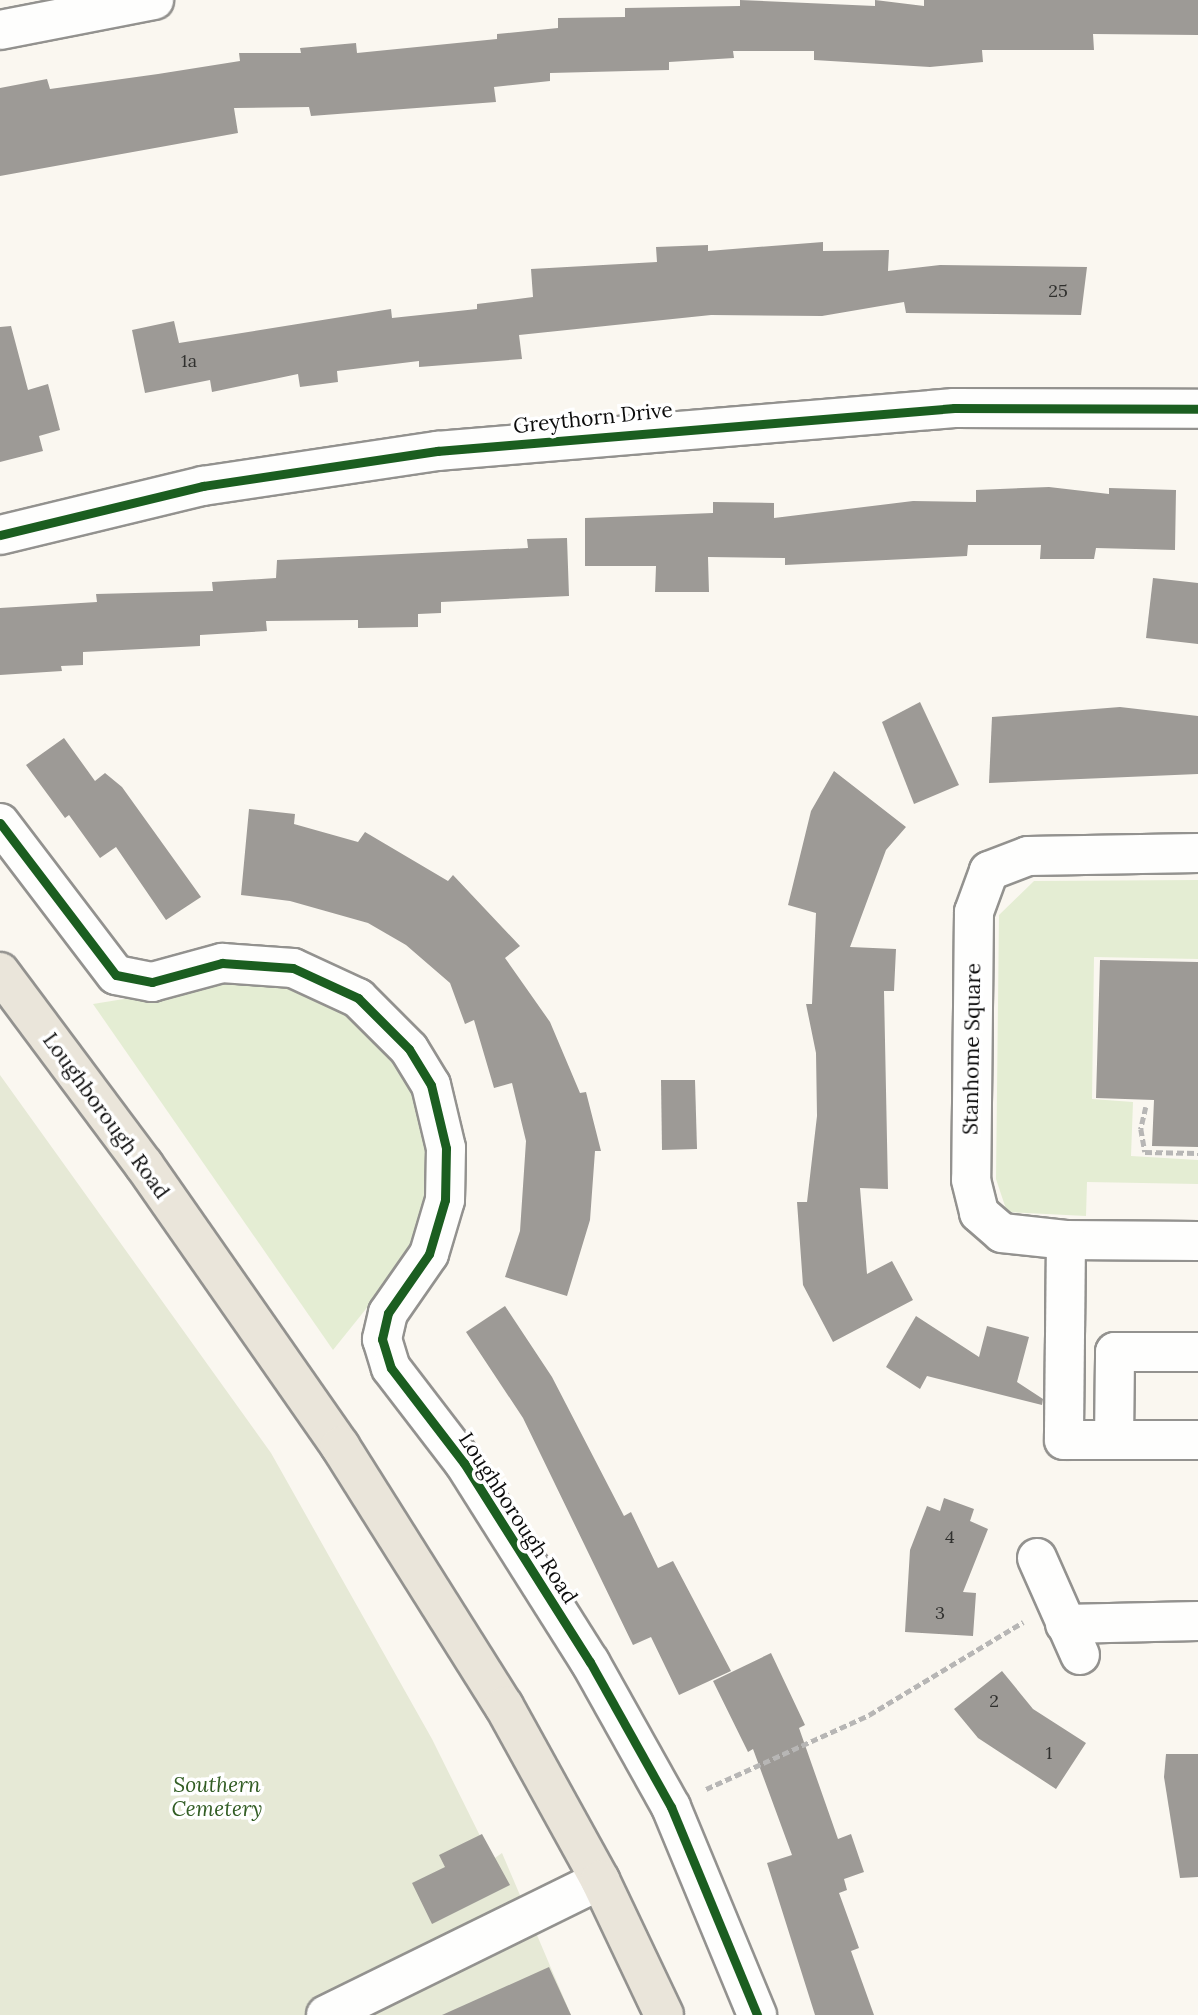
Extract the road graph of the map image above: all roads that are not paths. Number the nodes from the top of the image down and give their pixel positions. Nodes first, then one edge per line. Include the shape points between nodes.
1 (154, 0) edge
2 (0, 30) edge
3 (1198, 409) edge
4 (0, 535) edge
5 (0, 823) edge
6 (1198, 853) edge
7 (0, 972) edge
8 (1066, 1240) junction
9 (1198, 1241) edge
10 (1198, 1352) edge
11 (1114, 1440) junction
12 (1198, 1440) edge
13 (1037, 1558) dead end
14 (1198, 1622) edge
15 (600, 1880) junction
16 (327, 2015) edge
17 (664, 2015) edge
18 (757, 2015) edge

1 - 2 street
3 - 4 street, Greythorn Drive via 954,408 437,451 203,486
5 - 18 street, Loughborough Road via 116,975 152,982 222,963 293,968 358,998 409,1049 431,1085 446,1148 445,1200 429,1254 388,1313 382,1339 391,1368 471,1475 590,1662 671,1807
6 - 8 street, Stanhome Square via 1028,856 989,871 975,912 971,1180 979,1213 1002,1233
7 - 15 main road, Loughborough Road via 144,1165 340,1446 503,1706
8 - 9 street, Stanhome Square
8 - 11 street via 1064,1440
10 - 11 street via 1115,1352
11 - 12 street
13 - 14 street via 1067,1627
15 - 16 street
15 - 17 main road, Loughborough Road

